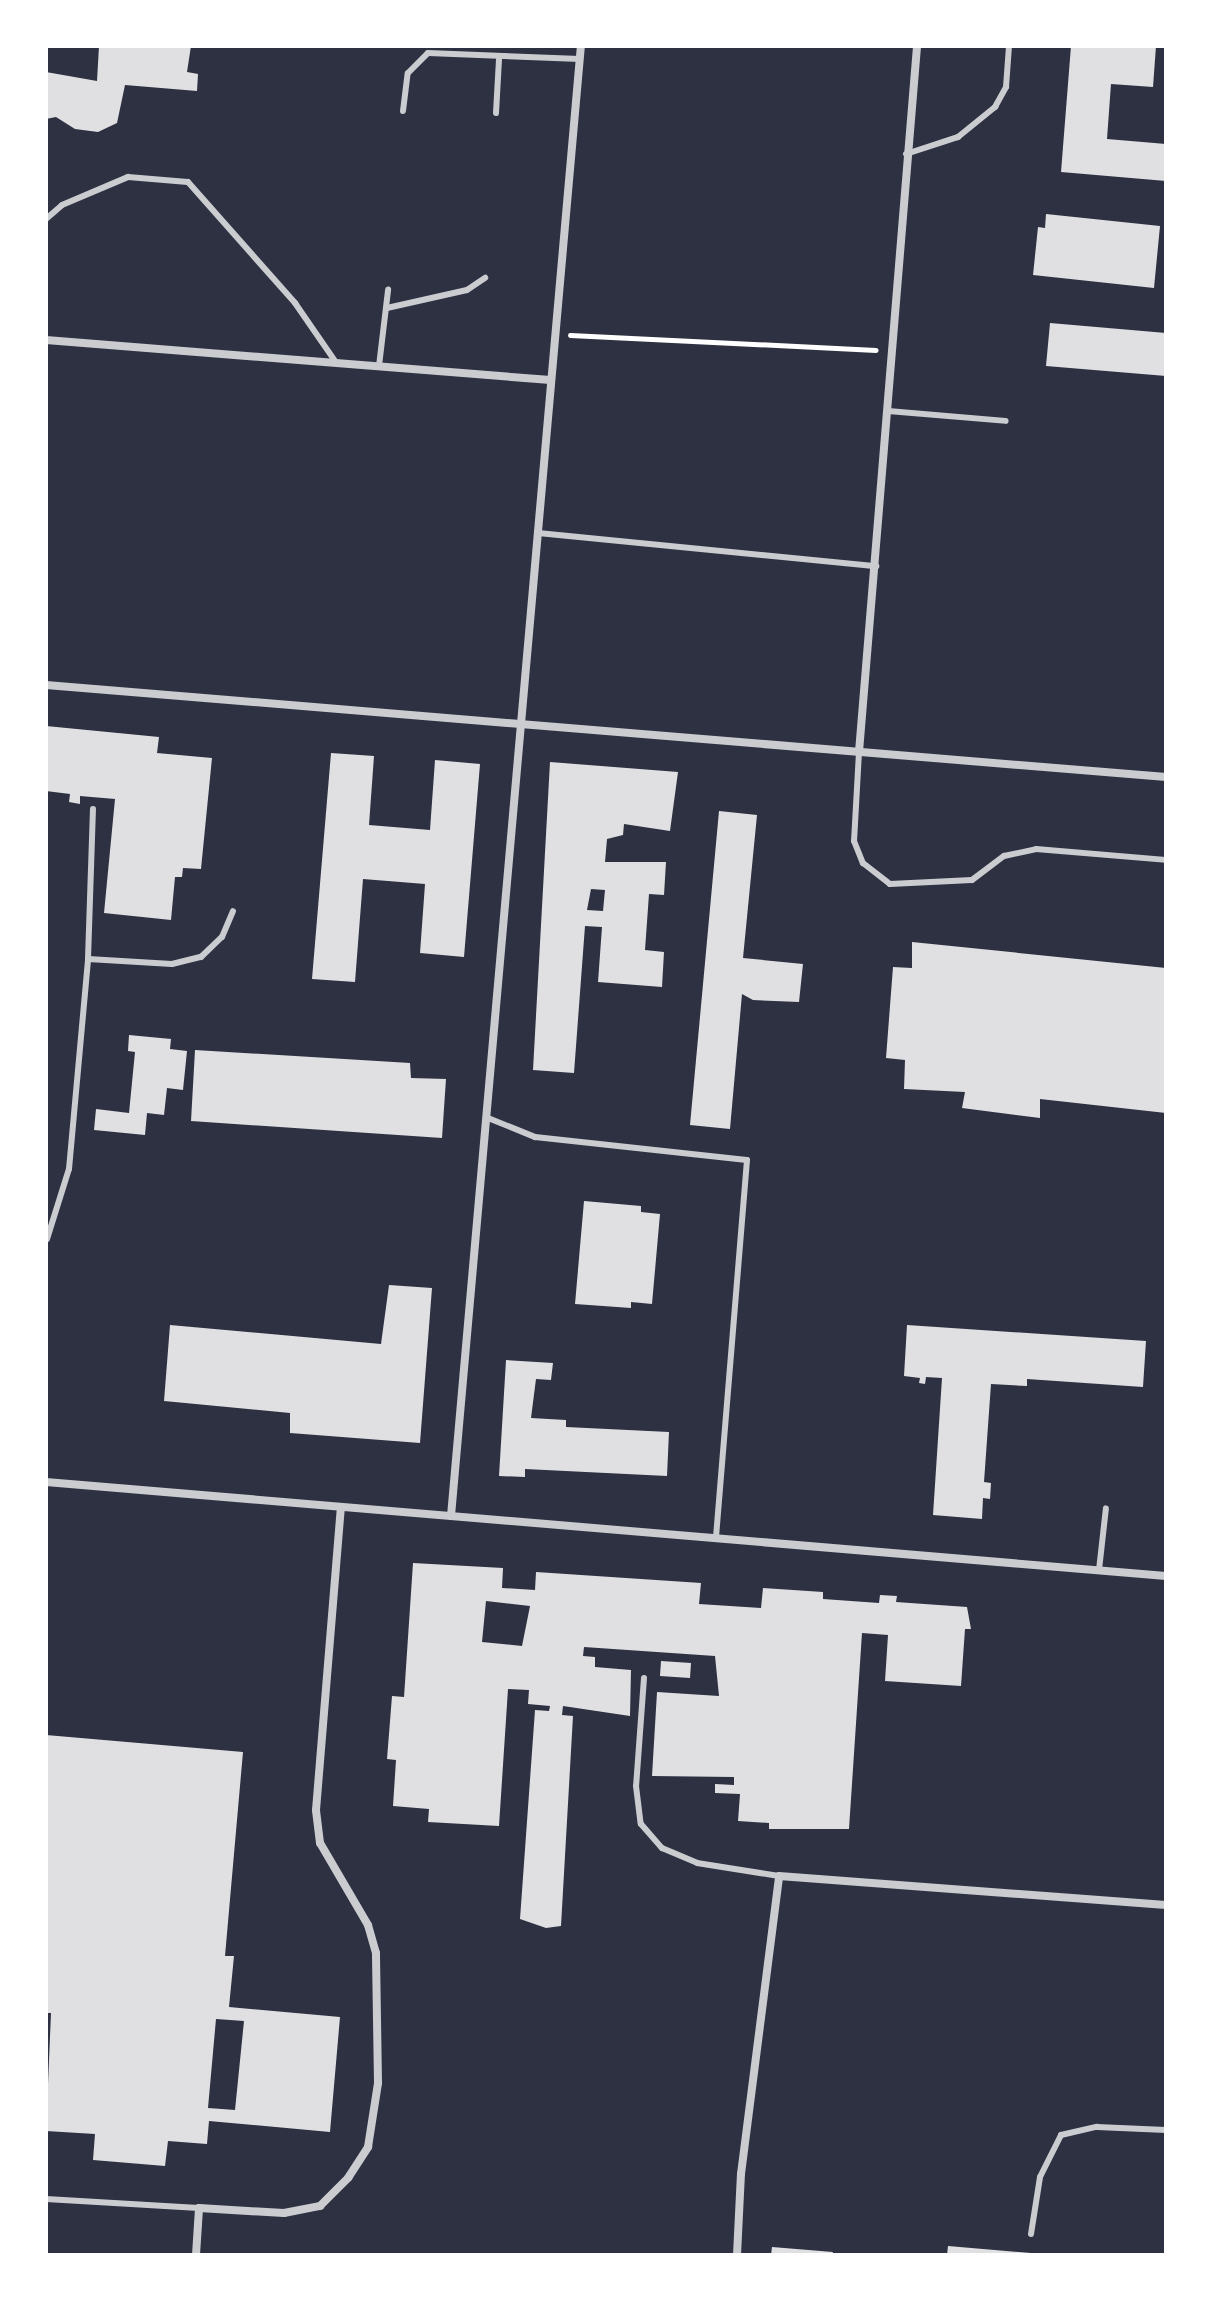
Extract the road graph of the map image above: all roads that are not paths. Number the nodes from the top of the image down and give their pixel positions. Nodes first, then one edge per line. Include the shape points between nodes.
1 (581, 46) edge
2 (917, 46) edge
3 (1009, 46) edge
4 (499, 59) junction
5 (580, 59) junction
6 (403, 111) dead end
7 (496, 113) dead end
8 (906, 154) junction
9 (46, 219) edge
10 (485, 278) dead end
11 (388, 290) dead end
12 (387, 308) junction
13 (46, 340) edge
14 (335, 361) junction
15 (379, 366) junction
16 (550, 380) junction
17 (888, 411) junction
18 (1006, 421) dead end
19 (538, 533) junction
20 (876, 566) junction
21 (46, 685) edge
22 (524, 725) junction
23 (859, 752) junction
24 (1166, 777) edge
25 (93, 809) dead end
26 (1166, 860) edge
27 (233, 911) dead end
28 (88, 959) junction
29 (488, 1118) junction
30 (46, 1240) edge
31 (46, 1482) edge
32 (341, 1507) junction
33 (1106, 1508) dead end
34 (451, 1516) junction
35 (716, 1538) junction
36 (1099, 1570) junction
37 (1166, 1576) edge
38 (644, 1678) dead end
39 (779, 1876) junction
40 (1166, 1905) edge
41 (1166, 2130) edge
42 (46, 2199) edge
43 (199, 2208) junction
44 (1031, 2234) dead end
45 (196, 2255) edge
46 (737, 2255) edge

1 - 5 street
2 - 8 street
3 - 8 lane via 1006,87 995,107 958,137
4 - 5 lane
4 - 6 lane via 428,53 408,73
4 - 7 lane
5 - 16 street
8 - 17 street
9 - 14 lane via 62,205 128,177 188,182 295,303
10 - 12 lane via 467,290
11 - 12 lane
12 - 15 lane
13 - 14 street
14 - 15 street
15 - 16 street
16 - 19 street
17 - 18 lane
17 - 20 street
19 - 20 lane
19 - 22 street
20 - 23 street
21 - 22 street
22 - 23 street
22 - 29 street
23 - 24 street
23 - 26 lane via 854,841 863,863 890,884 972,880 1004,856 1036,849
25 - 28 lane
27 - 28 lane via 222,937 201,957 172,964
28 - 30 lane via 69,1169
29 - 34 street
29 - 35 lane via 535,1137 747,1160
31 - 32 street
32 - 34 street
32 - 43 street via 316,1810 320,1843 368,1925 376,1953 378,2083 368,2147 348,2178 320,2206 284,2213
33 - 36 lane
34 - 35 street
35 - 36 street
36 - 37 street
38 - 39 lane via 636,1786 641,1824 662,1848 697,1863
39 - 40 street
39 - 46 street via 743,2159
41 - 44 lane via 1097,2127 1061,2135 1040,2177
42 - 43 lane
43 - 45 street

